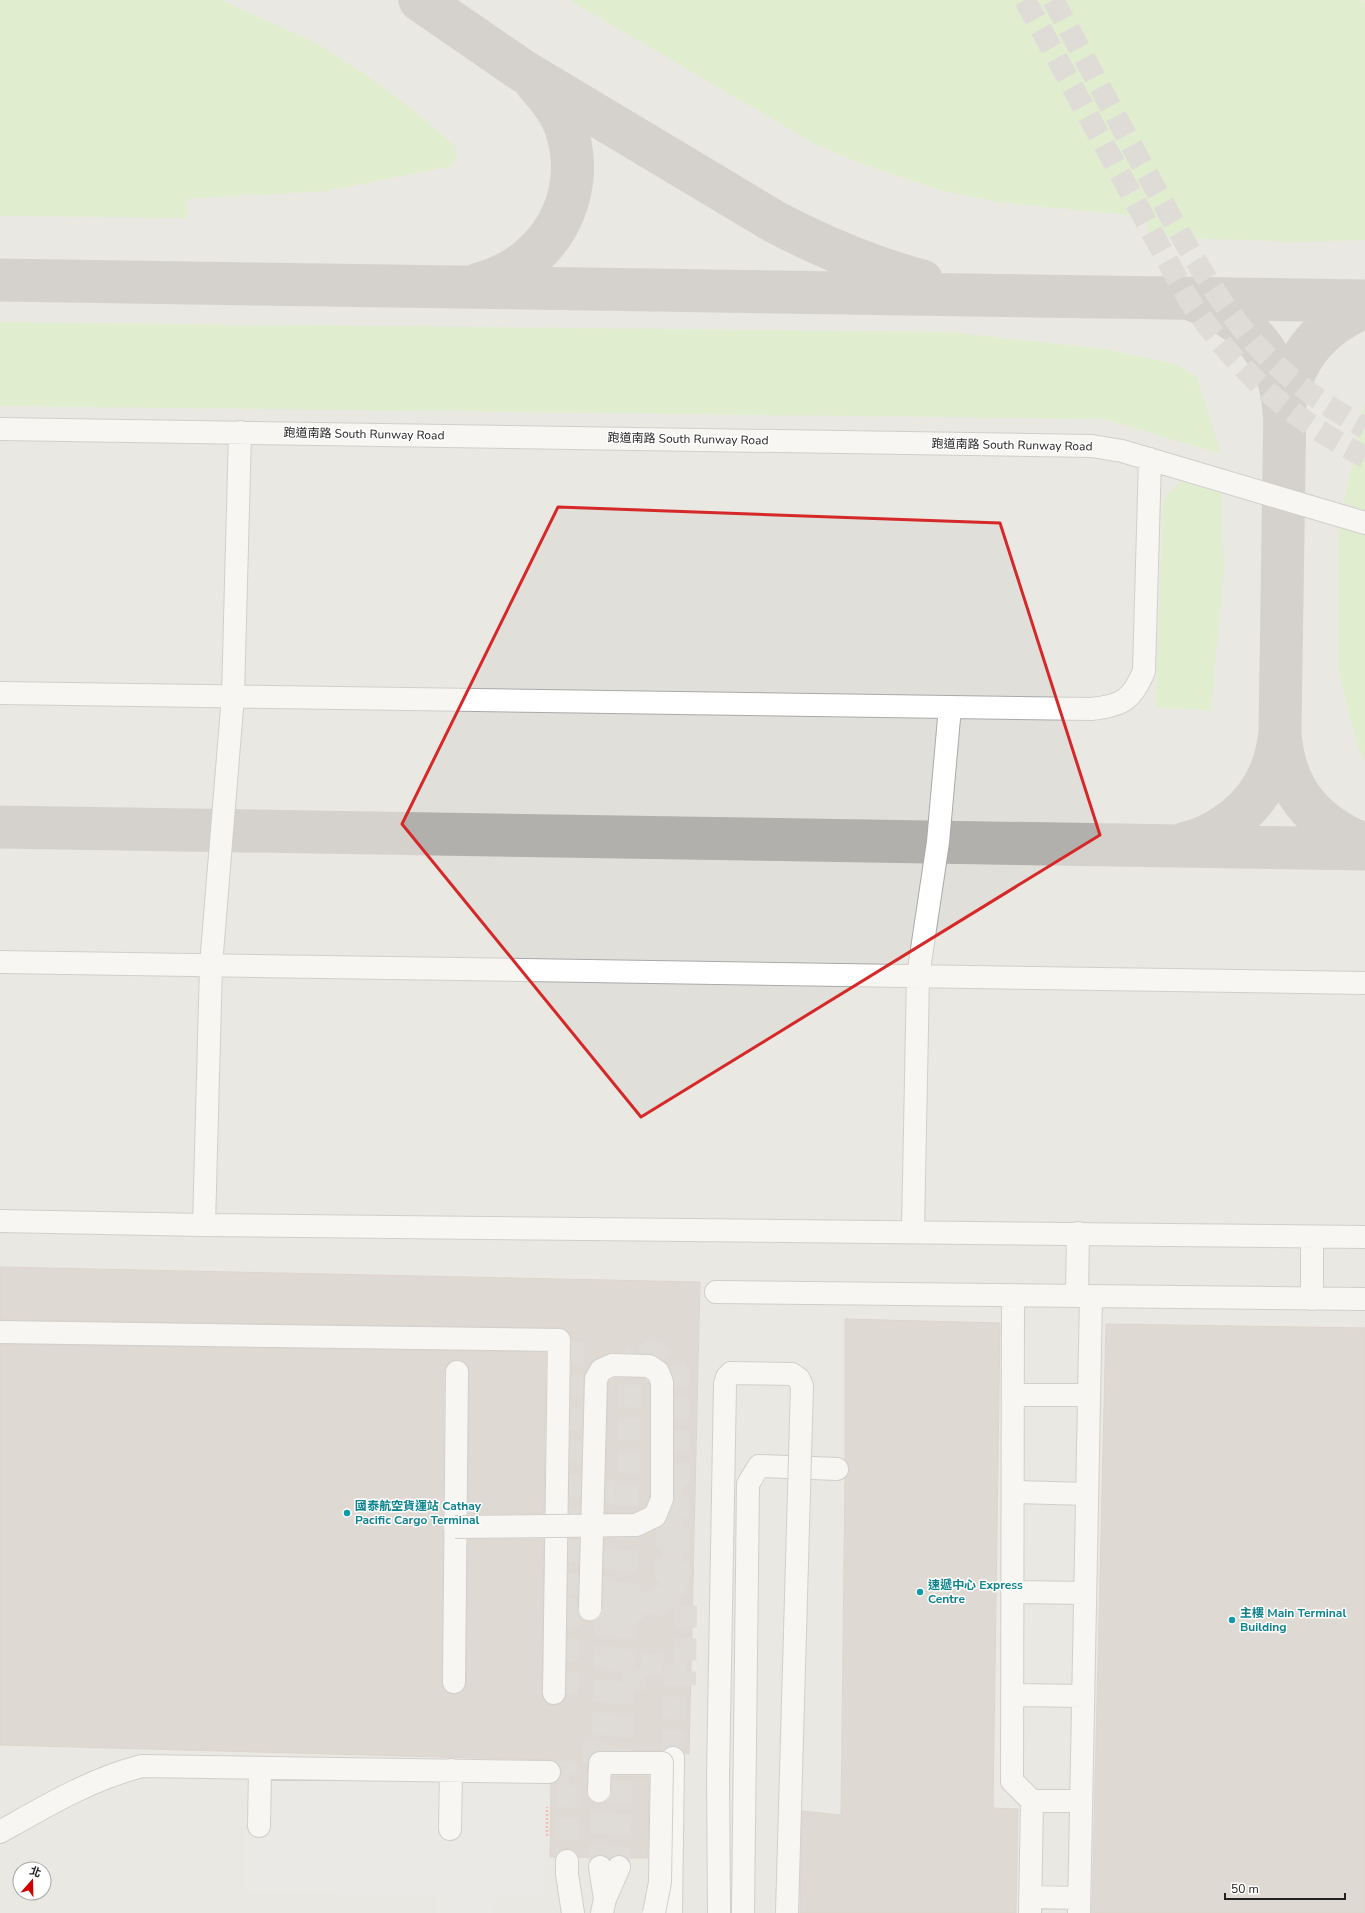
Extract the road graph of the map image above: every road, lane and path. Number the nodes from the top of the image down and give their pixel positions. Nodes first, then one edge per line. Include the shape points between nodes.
1 (0, 429) edge
2 (240, 432) junction
3 (1150, 459) junction
4 (1365, 523) edge
5 (0, 693) edge
6 (233, 696) junction
7 (950, 707) junction
8 (0, 962) edge
9 (211, 965) junction
10 (918, 976) junction
11 (1365, 983) edge
12 (0, 1221) edge
13 (204, 1225) junction
14 (913, 1231) junction
15 (1078, 1233) junction
16 (1312, 1237) junction
17 (1365, 1237) edge
18 (716, 1292) dead end
19 (1013, 1295) junction
20 (1084, 1296) junction
21 (1312, 1298) junction
22 (1365, 1299) edge
23 (0, 1332) edge
24 (457, 1372) dead end
25 (1013, 1395) junction
26 (1089, 1395) junction
27 (837, 1469) dead end
28 (1013, 1492) junction
29 (1087, 1494) junction
30 (456, 1528) junction
31 (1012, 1592) junction
32 (1085, 1593) junction
33 (590, 1609) tunnel mouth
34 (454, 1682) dead end
35 (554, 1693) dead end
36 (1012, 1695) junction
37 (1083, 1696) junction
38 (260, 1768) junction
39 (451, 1770) junction
40 (549, 1772) tunnel mouth
41 (744, 1774) junction
42 (599, 1791) dead end
43 (1032, 1801) junction
44 (1081, 1801) junction
45 (548, 1806) dead end
46 (718, 1819) junction
47 (259, 1826) dead end
48 (450, 1829) dead end
49 (0, 1832) edge
50 (547, 1836) dead end
51 (567, 1861) tunnel mouth
52 (609, 1867) tunnel mouth
53 (1030, 1905) edge
54 (603, 1906) edge
55 (1079, 1906) edge
56 (666, 1912) edge
57 (573, 1913) edge
58 (718, 1913) edge
59 (742, 1913) edge
60 (787, 1913) edge

1 - 2 lane, 跑道南路 South Runway Road
2 - 3 lane, 跑道南路 South Runway Road via 1092,446
2 - 6 lane
3 - 4 lane, 跑道南路 South Runway Road
3 - 7 lane via 1144,671 1138,686 1128,698 1113,707
5 - 6 lane
6 - 7 lane
6 - 9 lane
7 - 10 lane via 938,842
8 - 9 lane
9 - 10 lane
9 - 13 lane
10 - 11 lane
10 - 14 lane
12 - 13 lane
13 - 14 lane
14 - 15 lane
15 - 16 lane
15 - 20 lane
16 - 17 lane
16 - 21 lane
18 - 19 lane
19 - 20 lane
19 - 25 lane
20 - 21 lane
20 - 26 lane
21 - 22 lane
23 - 35 lane via 559,1340
24 - 30 lane
25 - 26 lane
25 - 28 lane
26 - 29 lane
27 - 41 lane via 759,1466 748,1484
28 - 29 lane
28 - 31 lane
29 - 32 lane
30 - 33 lane, bridge via 518,1527 534,1527 589,1526 597,1526 636,1525 655,1516 662,1499 662,1382 658,1372 649,1366 612,1365 601,1370 596,1379 592,1503 592,1518 592,1526 592,1533
30 - 34 lane
31 - 32 lane
31 - 36 lane
32 - 37 lane
36 - 37 lane
36 - 43 lane via 1012,1781
37 - 44 lane
38 - 39 lane
38 - 47 lane
38 - 49 lane via 142,1766 114,1773 59,1799
39 - 40 lane
39 - 48 lane
41 - 46 lane
41 - 59 lane
42 - 56 lane, bridge via 600,1763 662,1763 660,1882
43 - 44 lane
43 - 53 lane
44 - 55 lane
45 - 50 path
46 - 58 lane
46 - 60 lane, bridge via 726,1377 731,1374 792,1374 799,1379 802,1386
51 - 57 lane
52 - 54 lane
53 - 55 lane
56 - 56 lane via 683,1892 679,1758 672,1864

